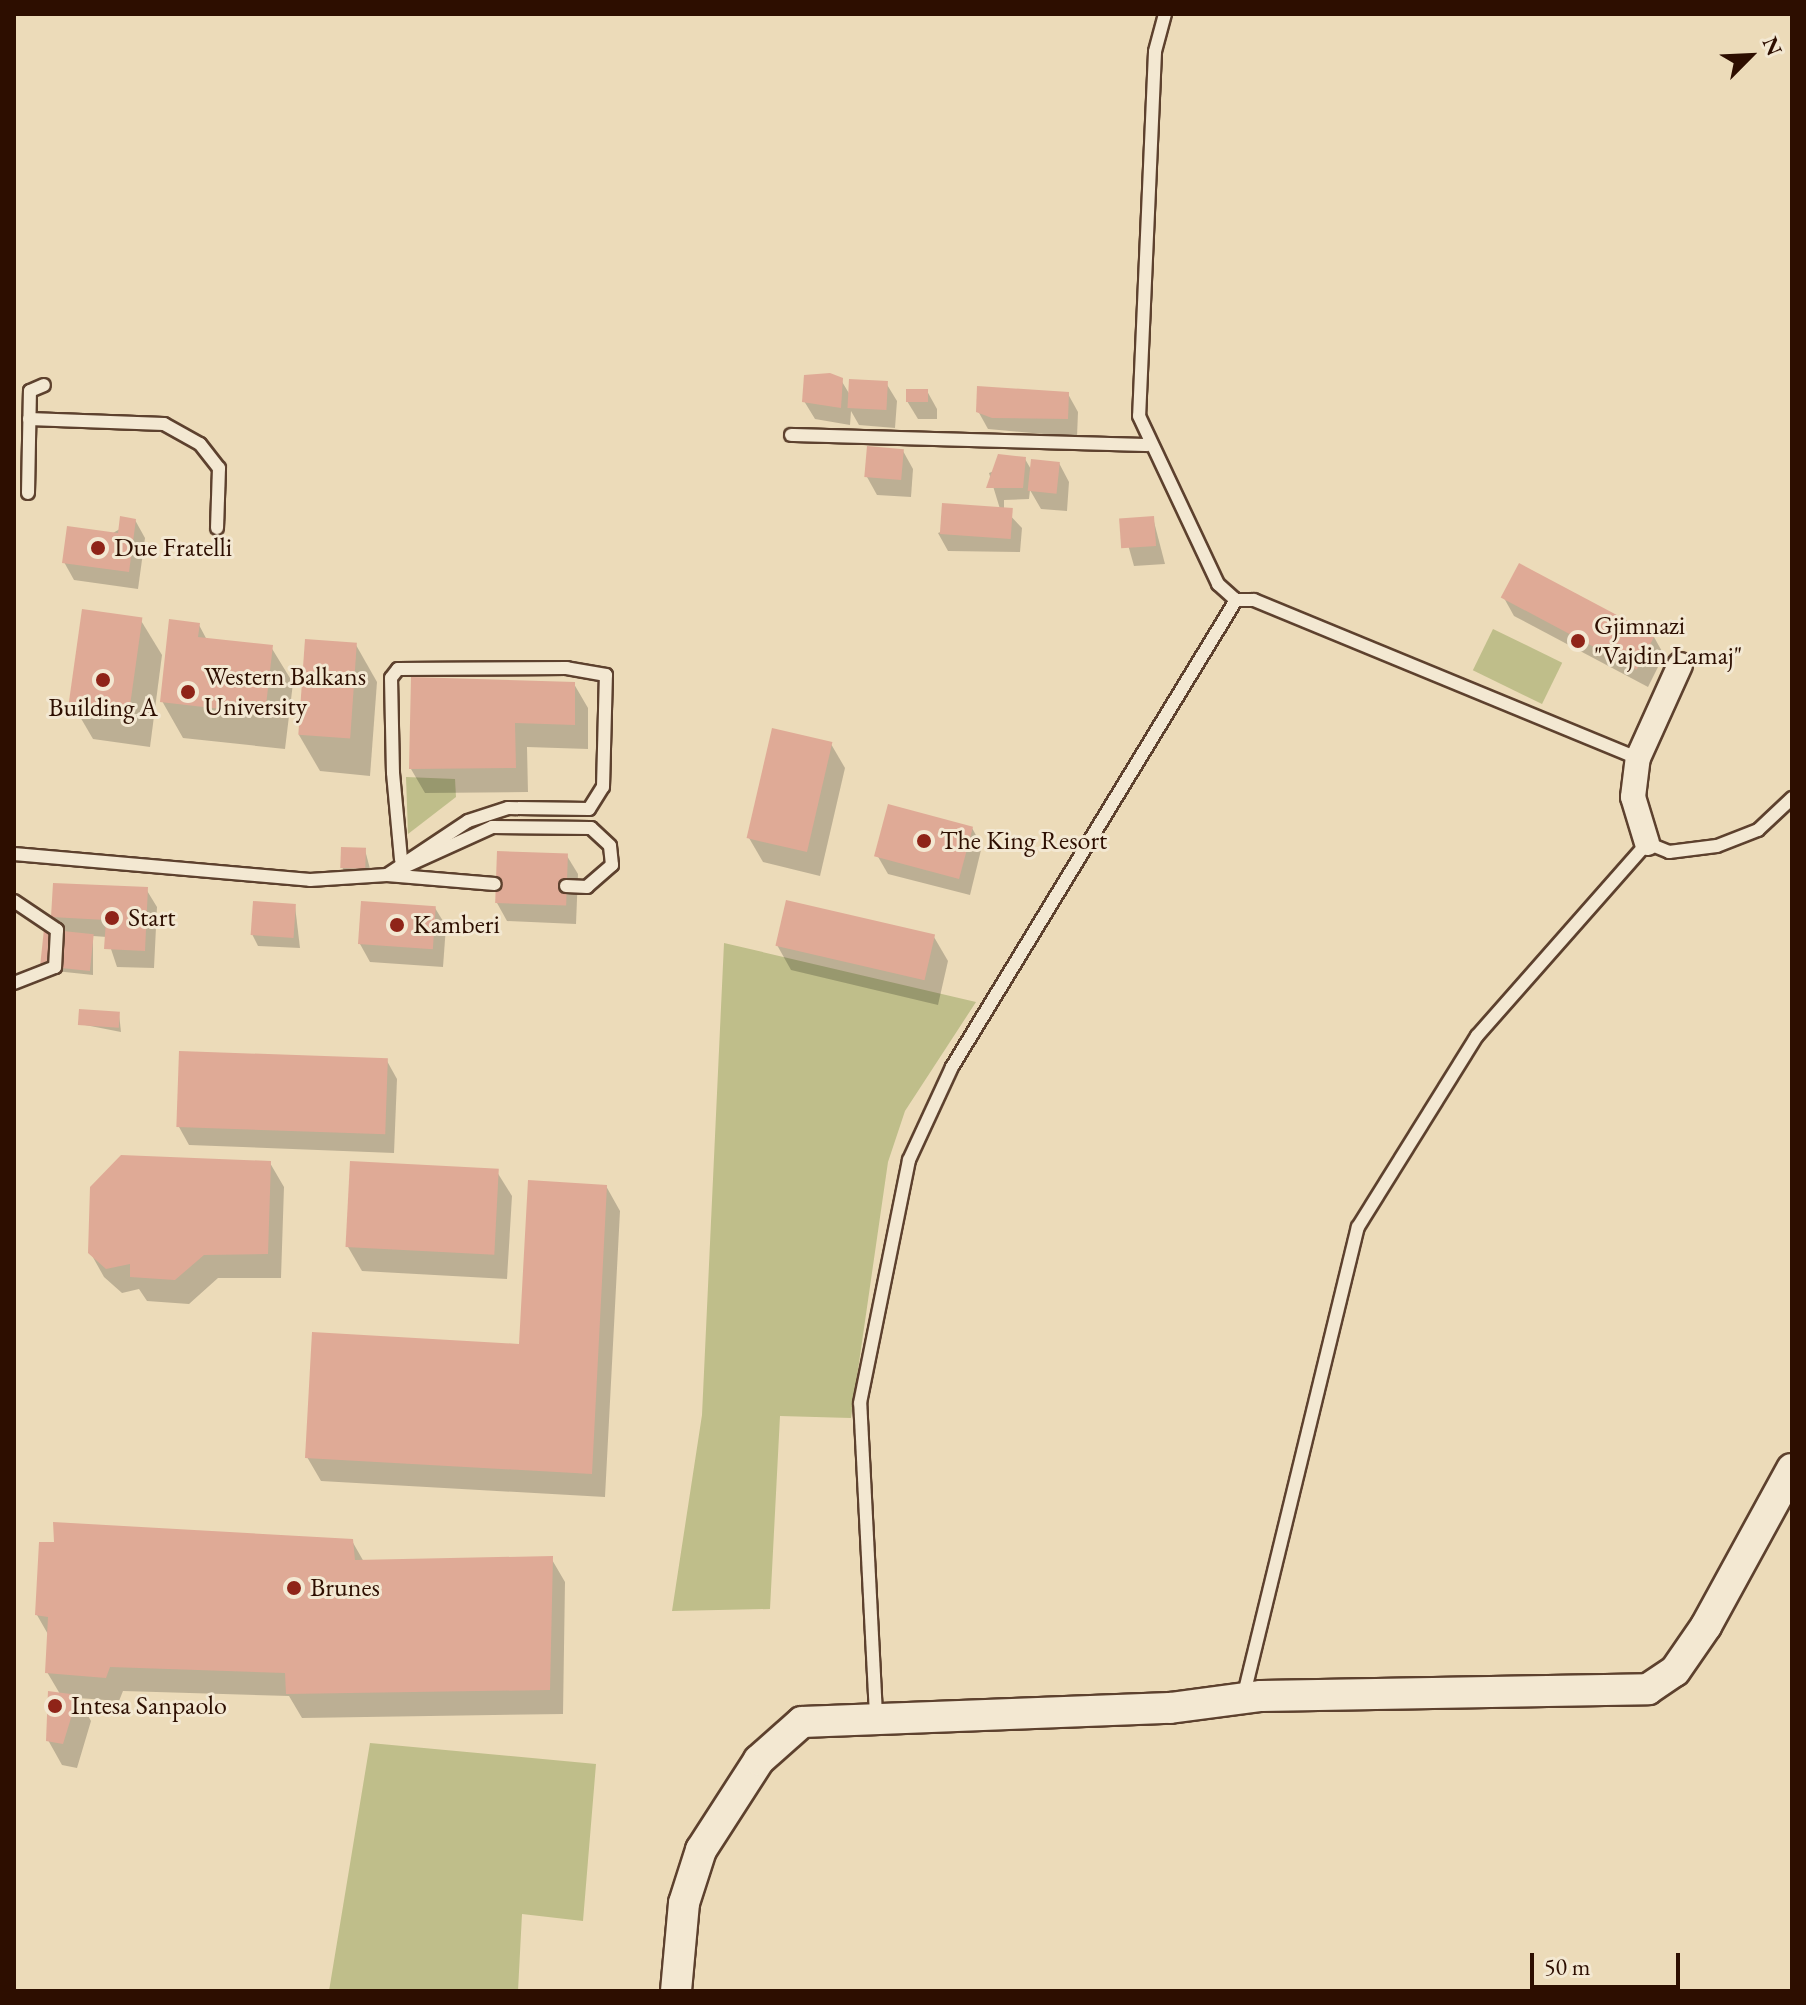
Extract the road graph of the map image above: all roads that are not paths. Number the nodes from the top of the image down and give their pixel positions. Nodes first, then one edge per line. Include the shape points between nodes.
1 (1165, 14) edge
2 (44, 385) dead end
3 (29, 419) junction
4 (791, 435) dead end
5 (1148, 445) junction
6 (28, 493) dead end
7 (217, 528) dead end
8 (1236, 600) junction
9 (1680, 665) dead end
10 (1638, 758) junction
11 (1792, 798) edge
12 (1647, 843) junction
13 (14, 854) edge
14 (401, 860) junction
15 (387, 875) junction
16 (495, 884) dead end
17 (566, 886) dead end
18 (14, 901) edge
19 (14, 983) edge
20 (1792, 1469) edge
21 (1243, 1698) junction
22 (876, 1715) junction
23 (676, 1991) edge

1 - 5 lane via 1155,52 1139,359 1139,416
2 - 3 lane via 30,391
3 - 6 lane
3 - 7 lane via 164,424 200,444 219,468
4 - 5 lane
5 - 8 lane via 1201,555
8 - 10 lane via 1254,600
8 - 22 lane via 952,1067 909,1160 860,1403
9 - 10 street
10 - 12 street via 1633,797
11 - 12 lane via 1758,830 1717,846 1669,852
12 - 21 lane via 1477,1036 1358,1227
13 - 15 lane via 310,880
14 - 14 lane via 392,757 391,678 398,669 567,668 606,675 603,787 589,809 508,808 468,821
14 - 15 lane
15 - 16 lane
15 - 17 lane via 492,827 591,828 610,846 612,865 587,887
18 - 19 lane via 57,930 55,967
20 - 21 street via 1706,1626 1675,1671 1648,1689
21 - 22 street via 1170,1708
22 - 23 street via 802,1722 759,1760 693,1870

